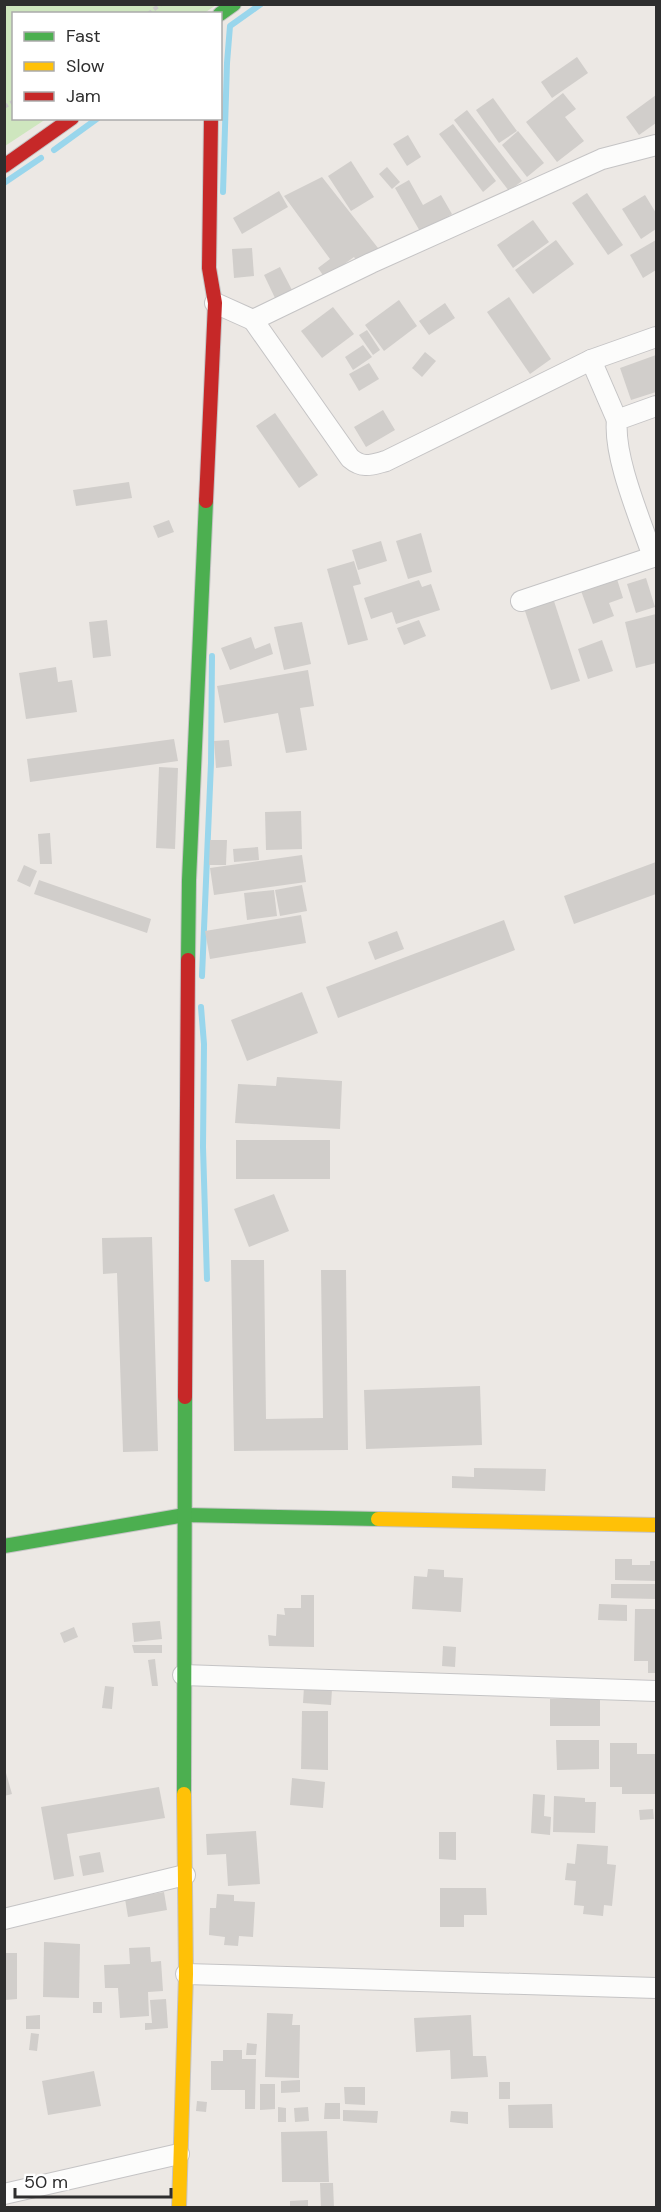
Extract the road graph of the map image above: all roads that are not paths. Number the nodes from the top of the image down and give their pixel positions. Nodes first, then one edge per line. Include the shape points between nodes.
1 (69, 120) edge
2 (211, 120) edge
3 (657, 145) edge
4 (4, 166) edge
5 (215, 303) junction
6 (253, 320) junction
7 (657, 337) edge
8 (591, 360) junction
9 (657, 406) edge
10 (616, 420) junction
11 (521, 601) dead end
12 (185, 1515) junction
13 (657, 1525) edge
14 (4, 1546) edge
15 (183, 1675) junction
16 (657, 1691) edge
17 (185, 1875) junction
18 (4, 1919) edge
19 (186, 1974) junction
20 (657, 1988) edge
21 (179, 2154) junction
22 (4, 2194) edge
23 (179, 2208) edge

1 - 4 street
2 - 5 street via 210,268
3 - 6 street via 602,159
5 - 6 street
5 - 12 street via 189,880
6 - 8 street via 332,435 358,465 386,461
7 - 8 street
8 - 10 street
9 - 10 street
10 - 11 street via 619,453 653,557
12 - 13 street
12 - 14 street
12 - 15 street
15 - 16 street
15 - 17 street
17 - 18 street
17 - 19 street
19 - 20 street
19 - 21 street
21 - 22 street
21 - 23 street

